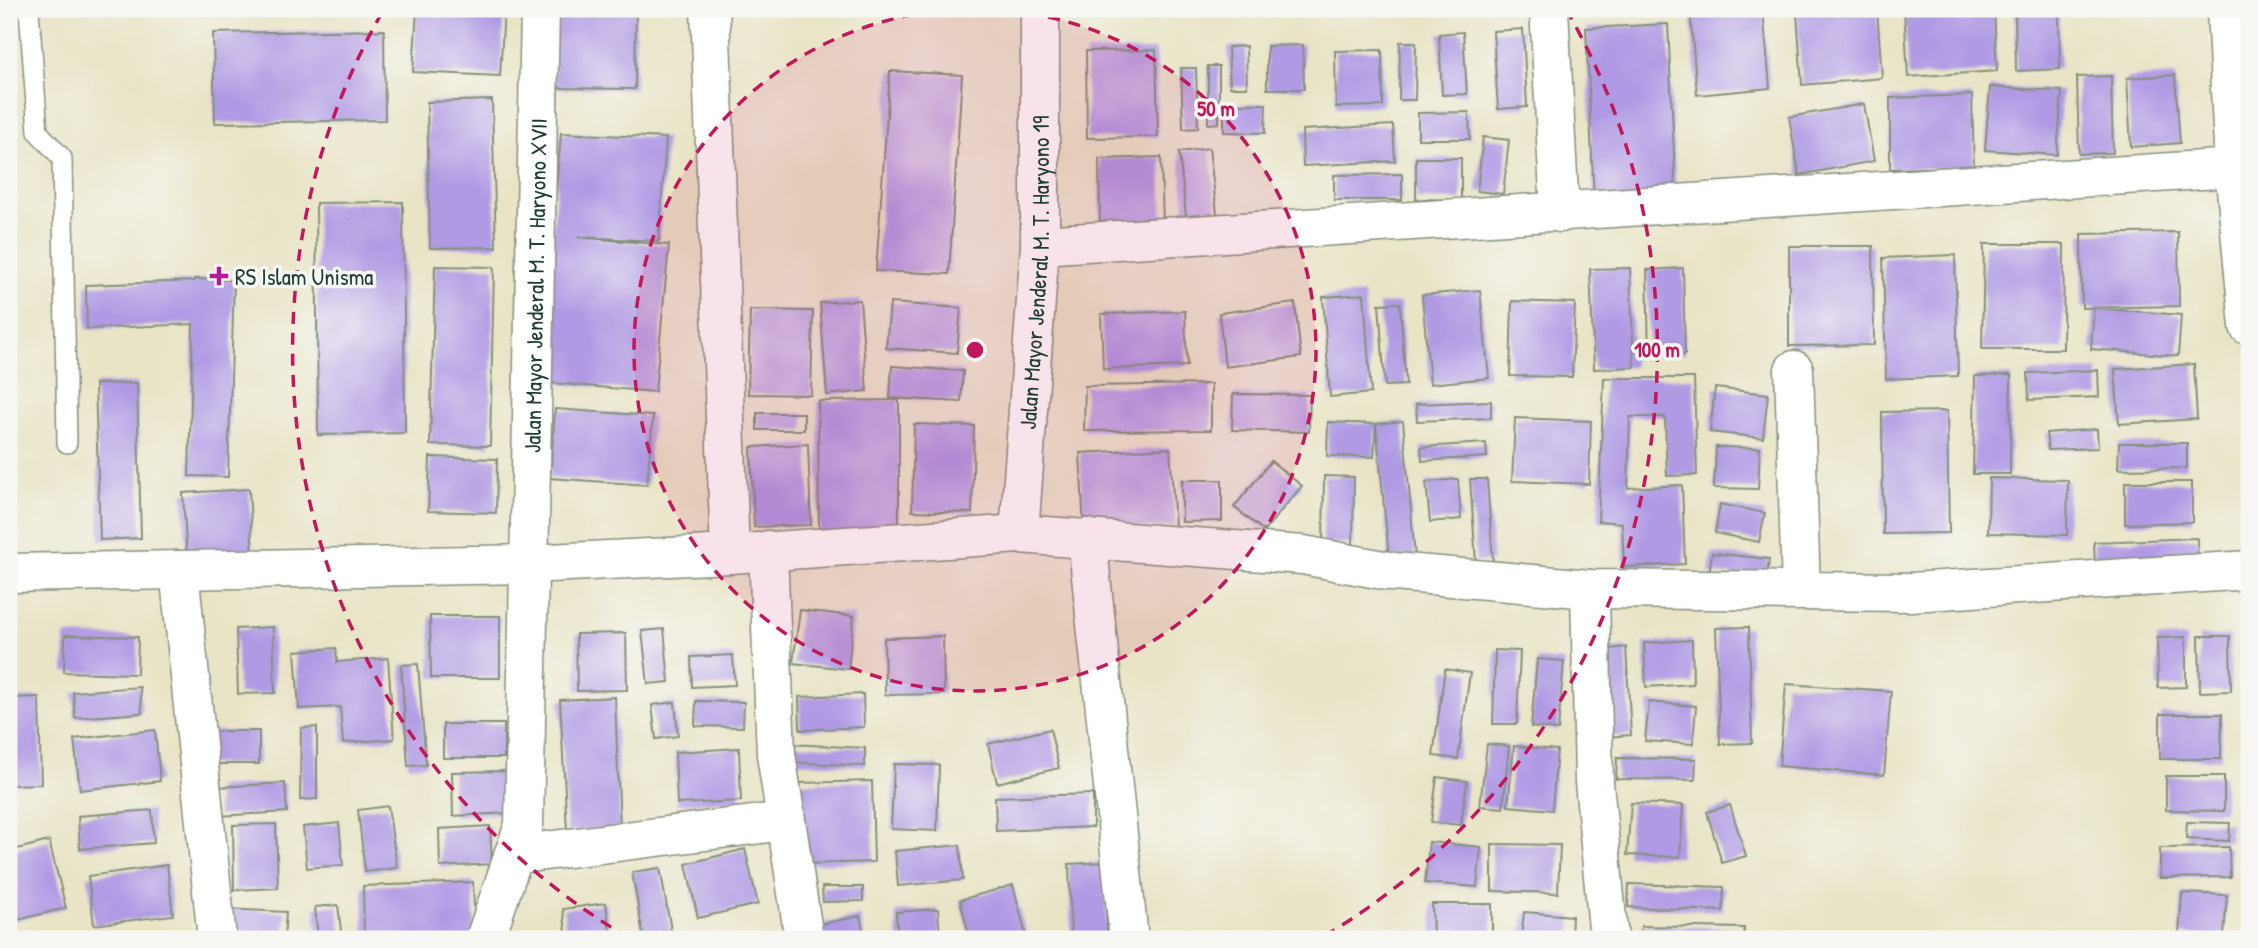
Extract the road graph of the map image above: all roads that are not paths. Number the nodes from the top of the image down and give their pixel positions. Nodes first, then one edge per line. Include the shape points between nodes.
1 (29, 9) edge
2 (540, 9) edge
3 (710, 9) edge
4 (1040, 9) edge
5 (1549, 9) edge
6 (2226, 9) edge
7 (2234, 168) junction
8 (1560, 213) junction
9 (1040, 245) junction
10 (2249, 326) edge
11 (1794, 370) dead end
12 (67, 443) dead end
13 (1019, 534) junction
14 (1087, 538) junction
15 (768, 550) junction
16 (730, 554) junction
17 (528, 564) junction
18 (179, 570) junction
19 (2249, 570) edge
20 (9, 573) edge
21 (1590, 589) junction
22 (1801, 590) junction
23 (785, 821) junction
24 (513, 855) junction
25 (217, 939) edge
26 (485, 939) edge
27 (804, 939) edge
28 (1129, 939) edge
29 (1609, 939) edge

1 - 12 lane via 38,132 62,158
2 - 17 street, Jalan Mayor Jenderal M. T. Haryono XVII
3 - 16 street
4 - 9 street, Jalan Mayor Jenderal M. T. Haryono 19
5 - 8 street
6 - 7 street
7 - 8 street
7 - 10 street
8 - 9 street
9 - 13 street, Jalan Mayor Jenderal M. T. Haryono 19
11 - 22 street
13 - 14 street
13 - 15 street
14 - 21 street via 1303,555 1394,572
14 - 28 street
15 - 16 street
15 - 23 street via 776,754
16 - 17 street
17 - 18 street
17 - 24 street, Jalan Mayor Jenderal M. T. Haryono XVII via 524,825
18 - 20 street
18 - 25 street
19 - 22 street via 1910,592
21 - 22 street
21 - 29 street via 1594,782
23 - 24 street
23 - 27 street
24 - 26 street, Jalan Mayor Jenderal M. T. Haryono XVII

